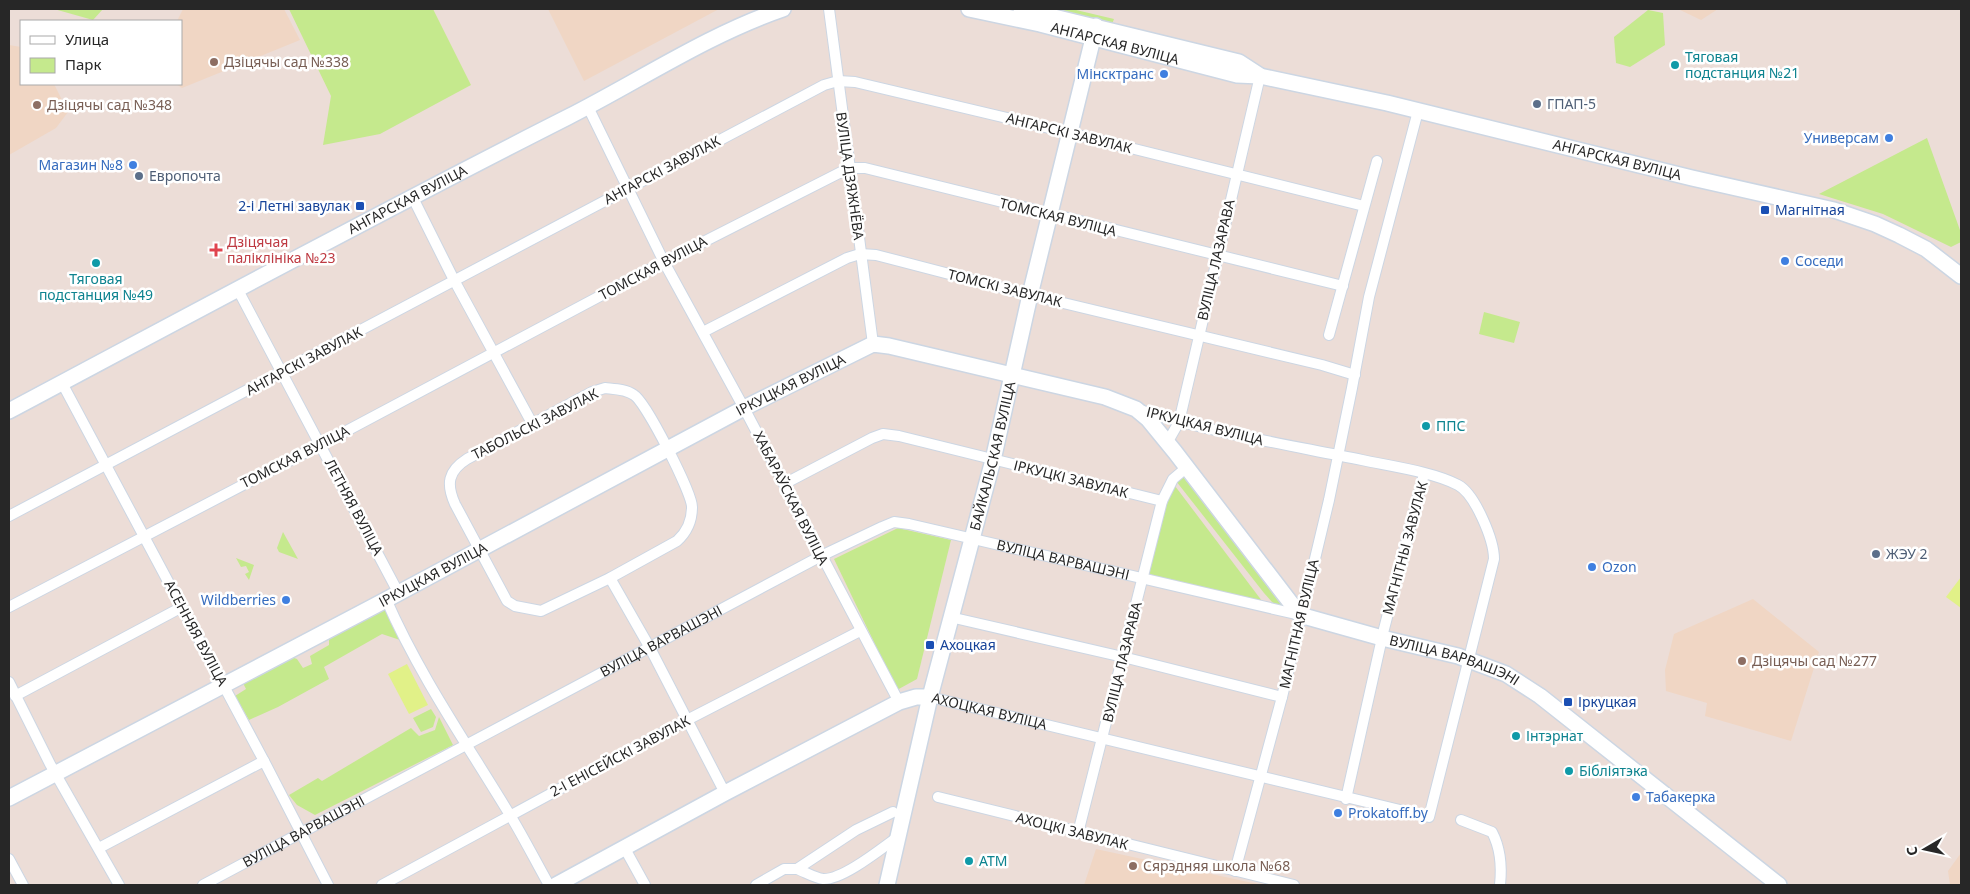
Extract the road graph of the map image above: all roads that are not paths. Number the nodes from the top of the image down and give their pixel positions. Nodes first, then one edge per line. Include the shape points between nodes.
1 (783, 9) edge
2 (829, 9) edge
3 (969, 9) edge
4 (1033, 12) edge
5 (1095, 32) junction
6 (1260, 76) junction
7 (838, 81) junction
8 (588, 106) junction
9 (1418, 111) junction
10 (1070, 133) junction
11 (1377, 161) dead end
12 (849, 168) junction
13 (1237, 174) junction
14 (627, 188) junction
15 (412, 196) junction
16 (1364, 206) junction
17 (1050, 215) junction
18 (860, 254) junction
19 (1217, 255) junction
20 (664, 262) junction
21 (1961, 276) edge
22 (454, 280) junction
23 (1343, 286) junction
24 (238, 290) junction
25 (1030, 295) junction
26 (703, 332) junction
27 (1199, 335) junction
28 (1329, 335) dead end
29 (873, 344) junction
30 (494, 352) junction
31 (282, 372) junction
32 (1013, 375) junction
33 (1355, 376) junction
34 (62, 383) junction
35 (744, 408) junction
36 (1136, 409) junction
37 (9, 411) edge
38 (1179, 422) junction
39 (533, 425) junction
40 (1167, 443) junction
41 (319, 444) junction
42 (668, 450) junction
43 (1338, 455) junction
44 (993, 460) junction
45 (107, 465) junction
46 (1186, 468) junction
47 (1424, 474) junction
48 (784, 484) junction
49 (1162, 502) junction
50 (9, 516) edge
51 (144, 536) junction
52 (971, 538) junction
53 (480, 548) junction
54 (821, 556) junction
55 (1143, 577) junction
56 (610, 578) junction
57 (392, 596) junction
58 (182, 606) junction
59 (9, 607) edge
60 (1300, 615) junction
61 (950, 618) junction
62 (860, 631) junction
63 (1382, 638) junction
64 (650, 648) junction
65 (1123, 657) junction
66 (1468, 659) junction
67 (9, 682) edge
68 (223, 684) junction
69 (15, 696) junction
70 (930, 697) junction
71 (1282, 697) junction
72 (899, 702) junction
73 (687, 720) junction
74 (1103, 738) junction
75 (465, 745) junction
76 (264, 761) junction
77 (55, 774) junction
78 (1260, 778) junction
79 (725, 793) junction
80 (9, 798) edge
81 (938, 798) dead end
82 (1346, 798) junction
83 (894, 812) dead end
84 (510, 816) junction
85 (1461, 820) dead end
86 (1078, 833) junction
87 (301, 834) junction
88 (899, 836) junction
89 (624, 847) junction
90 (99, 848) junction
91 (9, 859) edge
92 (797, 869) junction
93 (1235, 871) junction
94 (23, 885) edge
95 (118, 885) edge
96 (203, 885) edge
97 (328, 885) edge
98 (382, 885) edge
99 (549, 885) edge
100 (556, 885) edge
101 (645, 885) edge
102 (756, 885) edge
103 (887, 885) edge
104 (1294, 885) edge
105 (1500, 885) edge
106 (1779, 885) edge

1 - 8 main road, АНГАРСКАЯ ВУЛІЦА via 736,28
2 - 7 street, ВУЛІЦА ДЗЯЖНЁВА
3 - 4 main road, АНГАРСКАЯ ВУЛІЦА
4 - 5 main road, АНГАРСКАЯ ВУЛІЦА
5 - 6 main road, АНГАРСКАЯ ВУЛІЦА via 1238,62
5 - 10 main road, БАЙКАЛЬСКАЯ ВУЛІЦА
6 - 9 main road, АНГАРСКАЯ ВУЛІЦА
6 - 13 street, ВУЛІЦА ЛАЗАРАВА
7 - 10 street, АНГАРСКІ ЗАВУЛАК via 855,82
7 - 12 street, ВУЛІЦА ДЗЯЖНЁВА
7 - 14 street, АНГАРСКІ ЗАВУЛАК via 824,85
8 - 14 street, ХАБАРАЎСКАЯ ВУЛІЦА
8 - 15 main road, АНГАРСКАЯ ВУЛІЦА
9 - 21 main road, АНГАРСКАЯ ВУЛІЦА via 1834,210 1899,234 1926,249
9 - 33 street, МАГНІТНАЯ ВУЛІЦА via 1369,297
10 - 13 street, АНГАРСКІ ЗАВУЛАК
10 - 17 main road, БАЙКАЛЬСКАЯ ВУЛІЦА
11 - 16 street
12 - 17 street, ТОМСКАЯ ВУЛІЦА via 865,168
12 - 18 street, ВУЛІЦА ДЗЯЖНЁВА
12 - 20 street, ТОМСКАЯ ВУЛІЦА
13 - 16 street, АНГАРСКІ ЗАВУЛАК
13 - 19 street, ВУЛІЦА ЛАЗАРАВА
14 - 20 street, ХАБАРАЎСКАЯ ВУЛІЦА
14 - 22 street, АНГАРСКІ ЗАВУЛАК
15 - 22 street
15 - 24 main road, АНГАРСКАЯ ВУЛІЦА
16 - 23 street
17 - 19 street, ТОМСКАЯ ВУЛІЦА
17 - 25 main road, БАЙКАЛЬСКАЯ ВУЛІЦА
18 - 25 street, ТОМСКІ ЗАВУЛАК via 876,255
18 - 26 street
18 - 29 street, ВУЛІЦА ДЗЯЖНЁВА
19 - 23 street, ТОМСКАЯ ВУЛІЦА
19 - 27 street, ВУЛІЦА ЛАЗАРАВА
20 - 26 street, ХАБАРАЎСКАЯ ВУЛІЦА
20 - 30 street, ТОМСКАЯ ВУЛІЦА
22 - 30 street
22 - 31 street, АНГАРСКІ ЗАВУЛАК
23 - 28 street
24 - 31 street, ЛЕТНЯЯ ВУЛІЦА
24 - 34 main road, АНГАРСКАЯ ВУЛІЦА
25 - 27 street, ТОМСКІ ЗАВУЛАК
25 - 32 main road, БАЙКАЛЬСКАЯ ВУЛІЦА
26 - 35 street, ХАБАРАЎСКАЯ ВУЛІЦА
27 - 33 street, ТОМСКІ ЗАВУЛАК
27 - 38 street, ВУЛІЦА ЛАЗАРАВА
29 - 32 main road, ІРКУЦКАЯ ВУЛІЦА
29 - 35 main road, ІРКУЦКАЯ ВУЛІЦА
30 - 39 street
30 - 41 street, ТОМСКАЯ ВУЛІЦА
31 - 41 street, ЛЕТНЯЯ ВУЛІЦА
31 - 45 street, АНГАРСКІ ЗАВУЛАК
32 - 36 main road, ІРКУЦКАЯ ВУЛІЦА via 1105,397
32 - 44 main road, БАЙКАЛЬСКАЯ ВУЛІЦА
33 - 43 street, МАГНІТНАЯ ВУЛІЦА
34 - 37 main road, АНГАРСКАЯ ВУЛІЦА
34 - 45 street, АСЕННЯЯ ВУЛІЦА
35 - 42 main road, ІРКУЦКАЯ ВУЛІЦА
35 - 48 street, ХАБАРАЎСКАЯ ВУЛІЦА
36 - 38 street, ІРКУЦКАЯ ВУЛІЦА
36 - 40 main road
38 - 40 street, ВУЛІЦА ЛАЗАРАВА
38 - 43 street, ІРКУЦКАЯ ВУЛІЦА
39 - 42 street, ТАБОЛЬСКІ ЗАВУЛАК via 592,392 605,388 619,389 634,394 640,401
39 - 53 street, ТАБОЛЬСКІ ЗАВУЛАК via 456,466 451,477 449,490
40 - 46 main road
41 - 51 street, ТОМСКАЯ ВУЛІЦА
41 - 57 street, ЛЕТНЯЯ ВУЛІЦА
42 - 53 main road, ІРКУЦКАЯ ВУЛІЦА
42 - 56 street, ТАБОЛЬСКІ ЗАВУЛАК via 692,506 687,532 678,541
43 - 47 street, ІРКУЦКАЯ ВУЛІЦА
43 - 60 street, МАГНІТНАЯ ВУЛІЦА
44 - 48 street, ІРКУЦКІ ЗАВУЛАК via 883,434
44 - 49 street, ІРКУЦКІ ЗАВУЛАК
44 - 52 main road, БАЙКАЛЬСКАЯ ВУЛІЦА
45 - 50 street, АНГАРСКІ ЗАВУЛАК
45 - 51 street, АСЕННЯЯ ВУЛІЦА
46 - 49 street, ВУЛІЦА ЛАЗАРАВА via 1173,479
46 - 60 main road
47 - 63 street, МАГНІТНЫ ЗАВУЛАК
47 - 66 street, ІРКУЦКАЯ ВУЛІЦА via 1458,485 1468,492 1494,551
48 - 54 street, ХАБАРАЎСКАЯ ВУЛІЦА
49 - 55 street, ВУЛІЦА ЛАЗАРАВА
51 - 58 street, АСЕННЯЯ ВУЛІЦА
51 - 59 street, ТОМСКАЯ ВУЛІЦА
52 - 54 street, ВУЛІЦА ВАРВАШЭНІ via 894,522
52 - 55 street, ВУЛІЦА ВАРВАШЭНІ
52 - 61 main road, БАЙКАЛЬСКАЯ ВУЛІЦА
53 - 56 street, ТАБОЛЬСКІ ЗАВУЛАК via 507,601 530,610 541,611
53 - 57 main road, ІРКУЦКАЯ ВУЛІЦА
54 - 62 street, ХАБАРАЎСКАЯ ВУЛІЦА
54 - 64 street, ВУЛІЦА ВАРВАШЭНІ
55 - 60 street, ВУЛІЦА ВАРВАШЭНІ
55 - 65 street, ВУЛІЦА ЛАЗАРАВА
56 - 64 street
57 - 68 main road, ІРКУЦКАЯ ВУЛІЦА
57 - 75 street, ЛЕТНЯЯ ВУЛІЦА via 409,644
58 - 68 street, АСЕННЯЯ ВУЛІЦА
58 - 69 street
60 - 63 main road, ВУЛІЦА ВАРВАШЭНІ
60 - 71 street, МАГНІТНАЯ ВУЛІЦА
61 - 65 street
61 - 70 main road, БАЙКАЛЬСКАЯ ВУЛІЦА
62 - 72 street, ХАБАРАЎСКАЯ ВУЛІЦА
62 - 73 street, 2-І ЕНІСЕЙСКІ ЗАВУЛАК
63 - 66 main road, ВУЛІЦА ВАРВАШЭНІ
63 - 82 street, МАГНІТНЫ ЗАВУЛАК
64 - 73 street
64 - 75 street, ВУЛІЦА ВАРВАШЭНІ
65 - 71 street
65 - 74 street, ВУЛІЦА ЛАЗАРАВА
66 - 82 street, АХОЦКАЯ ВУЛІЦА via 1428,817
66 - 106 main road, ВУЛІЦА ВАРВАШЭНІ via 1506,674 1540,696
67 - 69 street
68 - 76 street, АСЕННЯЯ ВУЛІЦА
68 - 77 main road, ІРКУЦКАЯ ВУЛІЦА
69 - 77 street
70 - 72 main road, АХОЦКАЯ ВУЛІЦА
70 - 74 street, АХОЦКАЯ ВУЛІЦА
70 - 88 main road, БАЙКАЛЬСКАЯ ВУЛІЦА
71 - 78 street, МАГНІТНАЯ ВУЛІЦА
72 - 79 main road, АХОЦКАЯ ВУЛІЦА
73 - 79 street
73 - 84 street, 2-І ЕНІСЕЙСКІ ЗАВУЛАК
74 - 78 street, АХОЦКАЯ ВУЛІЦА
74 - 86 street, ВУЛІЦА ЛАЗАРАВА
75 - 84 street, ЛЕТНЯЯ ВУЛІЦА
75 - 87 street, ВУЛІЦА ВАРВАШЭНІ
76 - 87 street, АСЕННЯЯ ВУЛІЦА
76 - 90 street
77 - 80 main road, ІРКУЦКАЯ ВУЛІЦА
77 - 90 street
78 - 82 street, АХОЦКАЯ ВУЛІЦА
78 - 93 street, МАГНІТНАЯ ВУЛІЦА
79 - 89 main road, АХОЦКАЯ ВУЛІЦА
81 - 86 street, АХОЦКІ ЗАВУЛАК
83 - 92 street via 856,830
84 - 98 street, 2-І ЕНІСЕЙСКІ ЗАВУЛАК
84 - 99 street, ЛЕТНЯЯ ВУЛІЦА
85 - 105 street via 1492,832 1502,867
86 - 93 street, АХОЦКІ ЗАВУЛАК
87 - 96 street, ВУЛІЦА ВАРВАШЭНІ
87 - 97 street, АСЕННЯЯ ВУЛІЦА
88 - 92 street via 855,867 833,877 824,879
88 - 103 main road, БАЙКАЛЬСКАЯ ВУЛІЦА
89 - 100 main road, АХОЦКАЯ ВУЛІЦА
89 - 101 street
90 - 95 street
91 - 94 street
92 - 102 street via 784,869
93 - 104 street, АХОЦКІ ЗАВУЛАК

